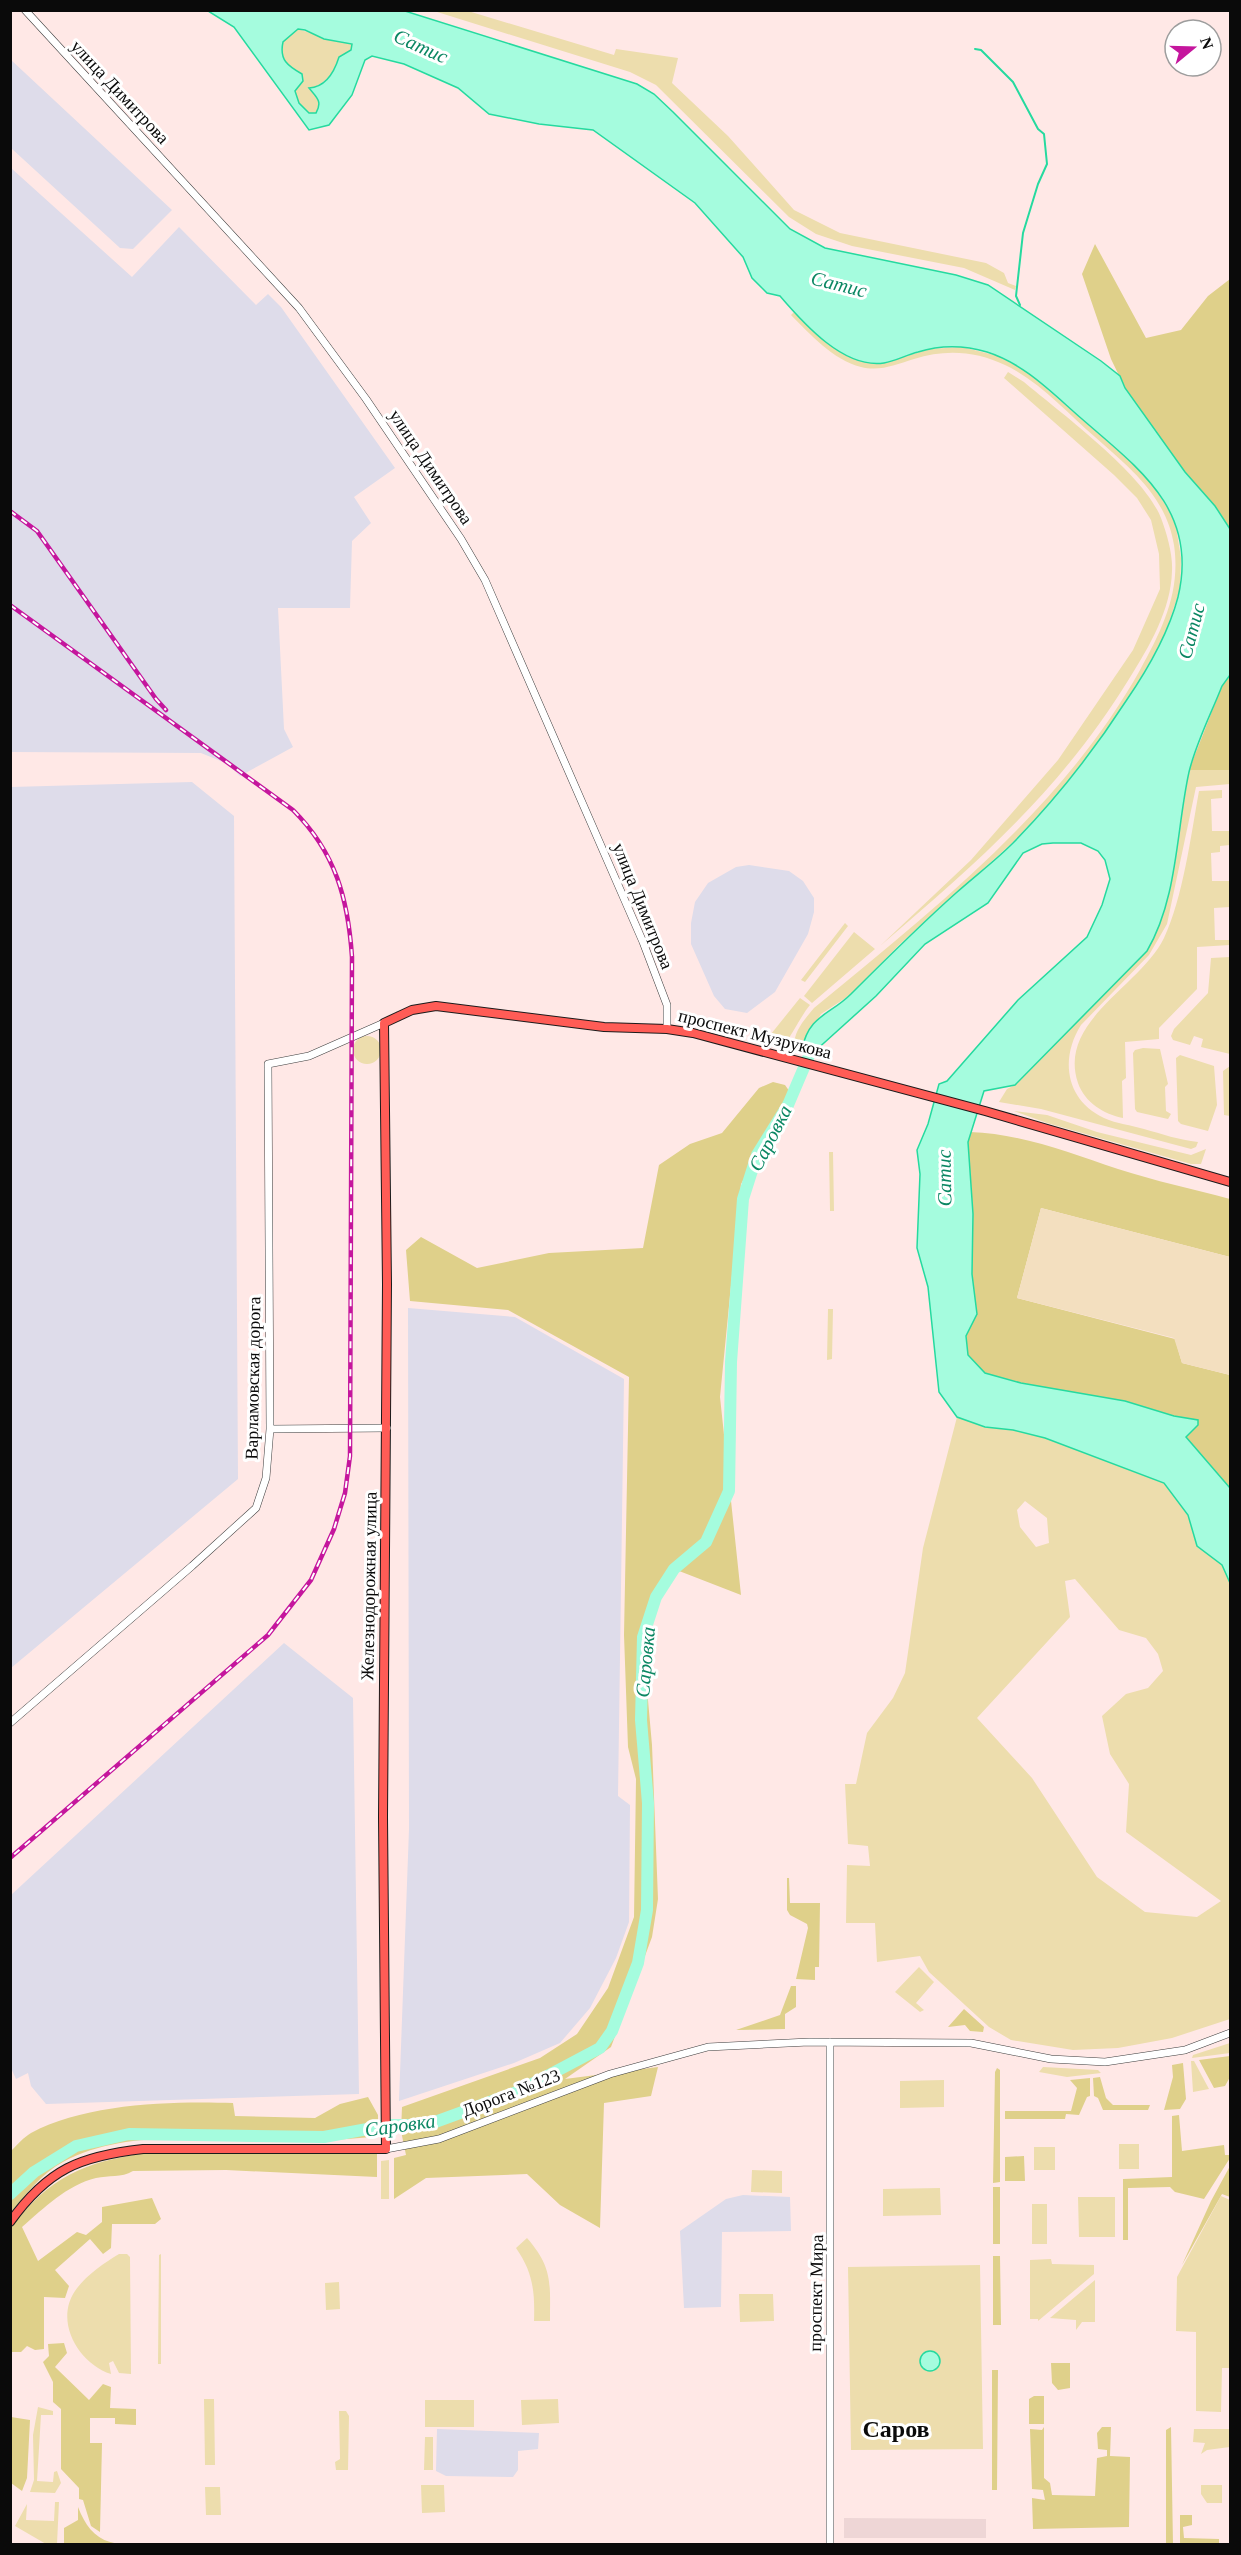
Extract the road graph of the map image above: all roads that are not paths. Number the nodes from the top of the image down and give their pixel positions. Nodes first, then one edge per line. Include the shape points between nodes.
1 (25, 10) edge
2 (384, 1023) junction
3 (668, 1029) junction
4 (268, 1064) joint
5 (1230, 1182) edge
6 (387, 1428) junction
7 (270, 1429) junction
8 (10, 1723) edge
9 (1230, 2033) edge
10 (830, 2042) junction
11 (386, 2149) junction
12 (10, 2222) edge
13 (830, 2544) edge

1 - 3 street, улица Димитрова via 299,308 466,546 485,580 643,942 667,1005
2 - 3 main road, проспект Музрукова via 412,1010 436,1006 604,1027
2 - 4 street, проспект Музрукова via 309,1056
2 - 6 main road, Железнодорожная улица
3 - 5 main road, проспект Музрукова via 985,1111
4 - 7 street, Варламовская дорога
6 - 7 street
6 - 11 main road, Железнодорожная улица via 383,1806
7 - 8 street, Варламовская дорога via 266,1478 256,1508
9 - 10 street, Дорога №123 via 1185,2050 1105,2062 1051,2059 984,2044
10 - 11 street, Дорога №123 via 737,2043 691,2051 609,2074 439,2139
10 - 13 street, проспект Мира
11 - 12 main road, Дорога №123 via 143,2149 104,2153 80,2160 51,2178 27,2199

